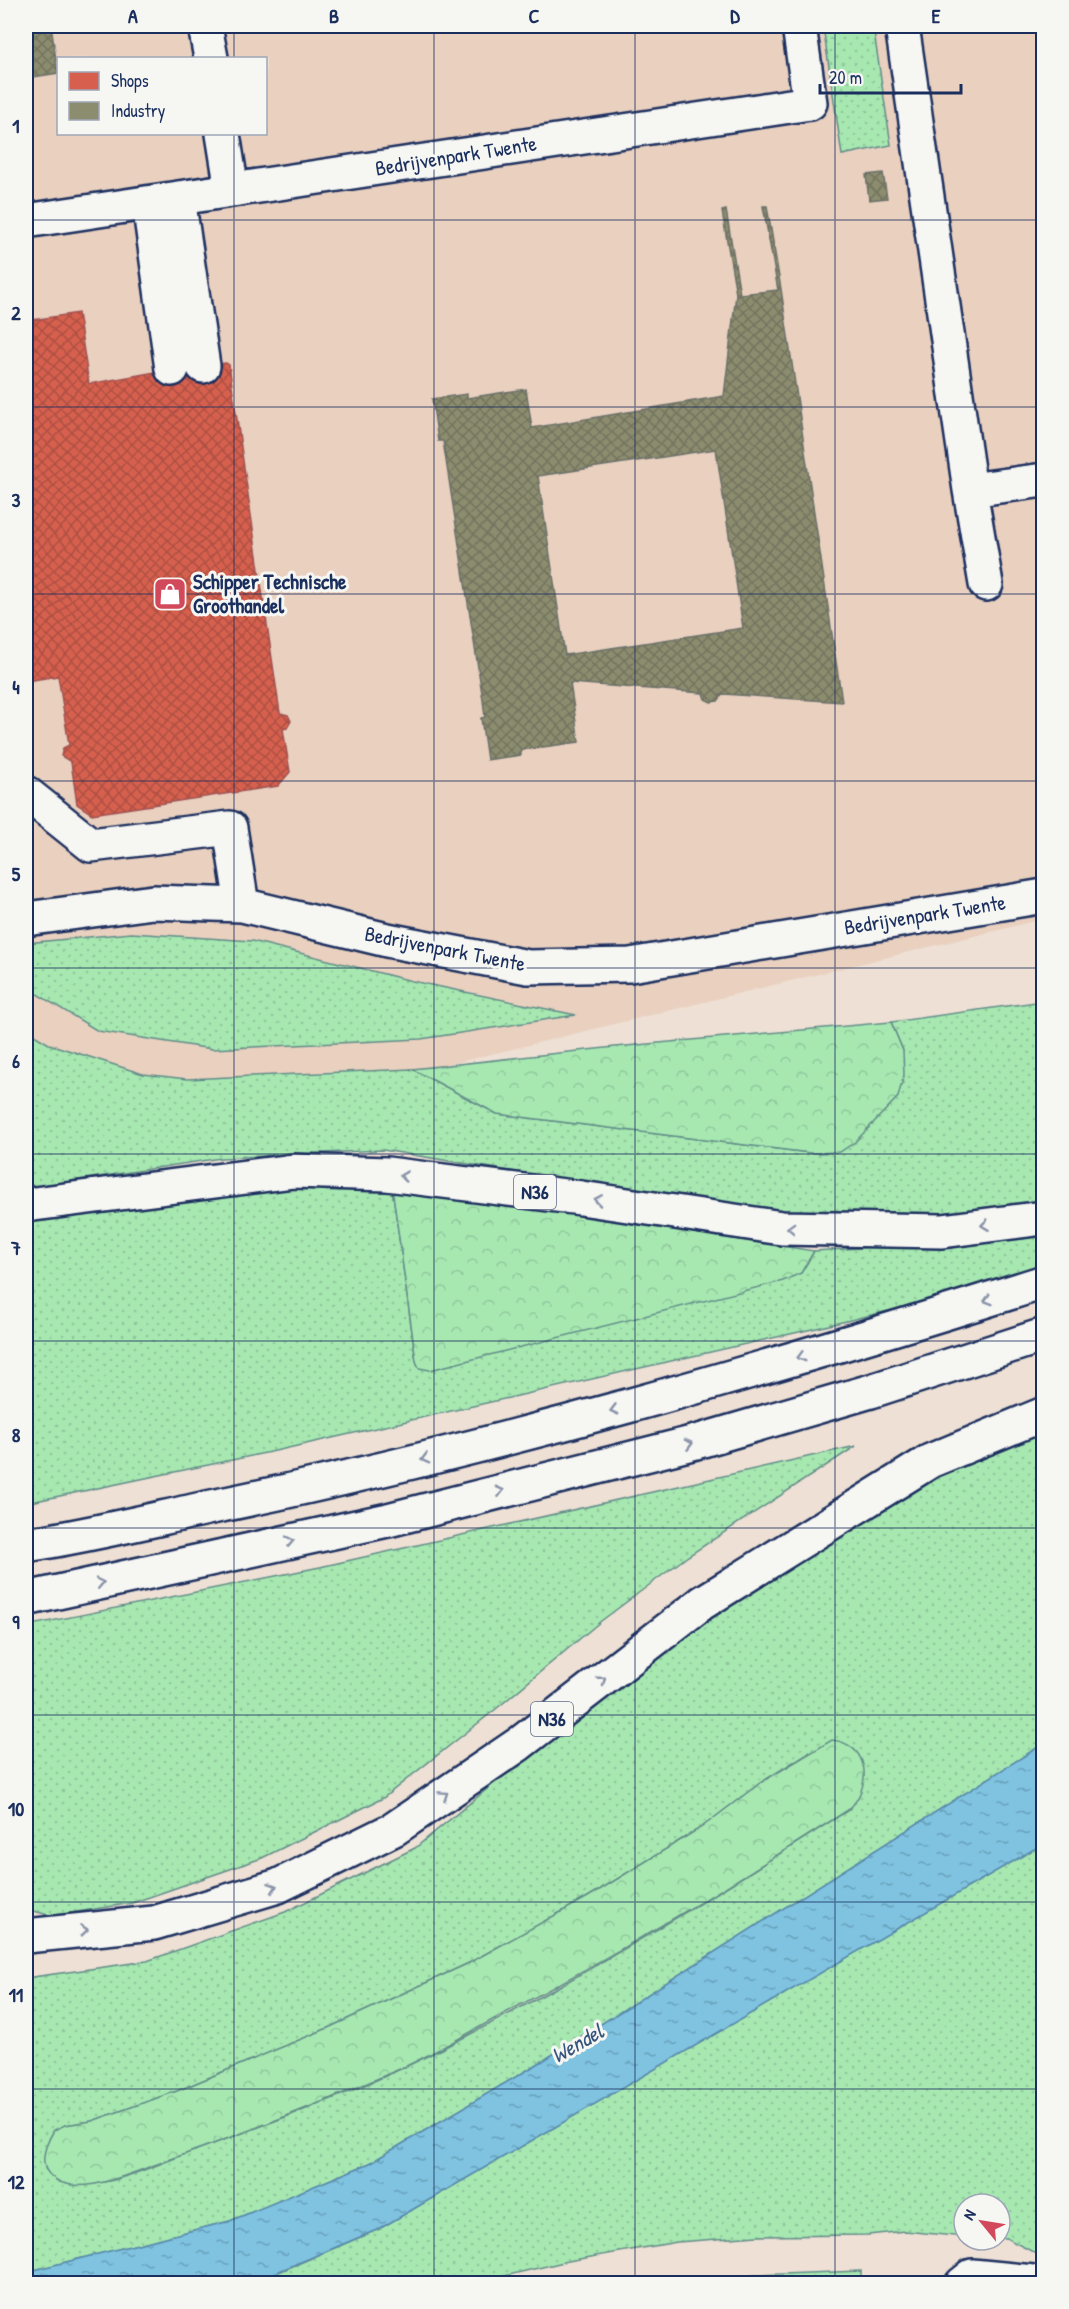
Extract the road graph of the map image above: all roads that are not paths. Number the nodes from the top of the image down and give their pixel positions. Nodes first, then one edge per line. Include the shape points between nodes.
1 (205, 26) edge
2 (799, 26) edge
3 (902, 26) edge
4 (211, 57) edge
5 (223, 135) edge
6 (232, 190) junction
7 (164, 200) junction
8 (26, 221) edge
9 (188, 367) dead end
10 (1044, 480) edge
11 (970, 490) junction
12 (986, 584) dead end
13 (26, 793) edge
14 (1044, 896) edge
15 (242, 905) junction
16 (26, 919) edge
17 (26, 1205) edge
18 (1044, 1218) edge
19 (1044, 1282) edge
20 (1044, 1335) edge
21 (1044, 1414) edge
22 (30, 1545) edge
23 (34, 1597) edge
24 (26, 1936) edge
25 (967, 2280) edge
26 (1044, 2283) edge

1 - 4 main road
2 - 6 main road, Bedrijvenpark Twente via 810,103
3 - 11 main road
5 - 6 main road
6 - 7 main road, Bedrijvenpark Twente
7 - 8 main road, Bedrijvenpark Twente
7 - 9 main road
10 - 11 main road
11 - 12 main road
13 - 15 main road via 91,845 230,828
14 - 15 main road, Bedrijvenpark Twente via 630,965 528,967 387,940
15 - 16 main road, Bedrijvenpark Twente via 153,903
18 -> 17 main road, N36 via 942,1231 782,1228 387,1173 294,1171
19 -> 22 main road via 751,1372 370,1473
23 -> 20 main road via 388,1520 696,1442
24 -> 21 main road, N36 via 165,1920 278,1886 394,1829 519,1744 702,1603 930,1461
25 - 26 main road

